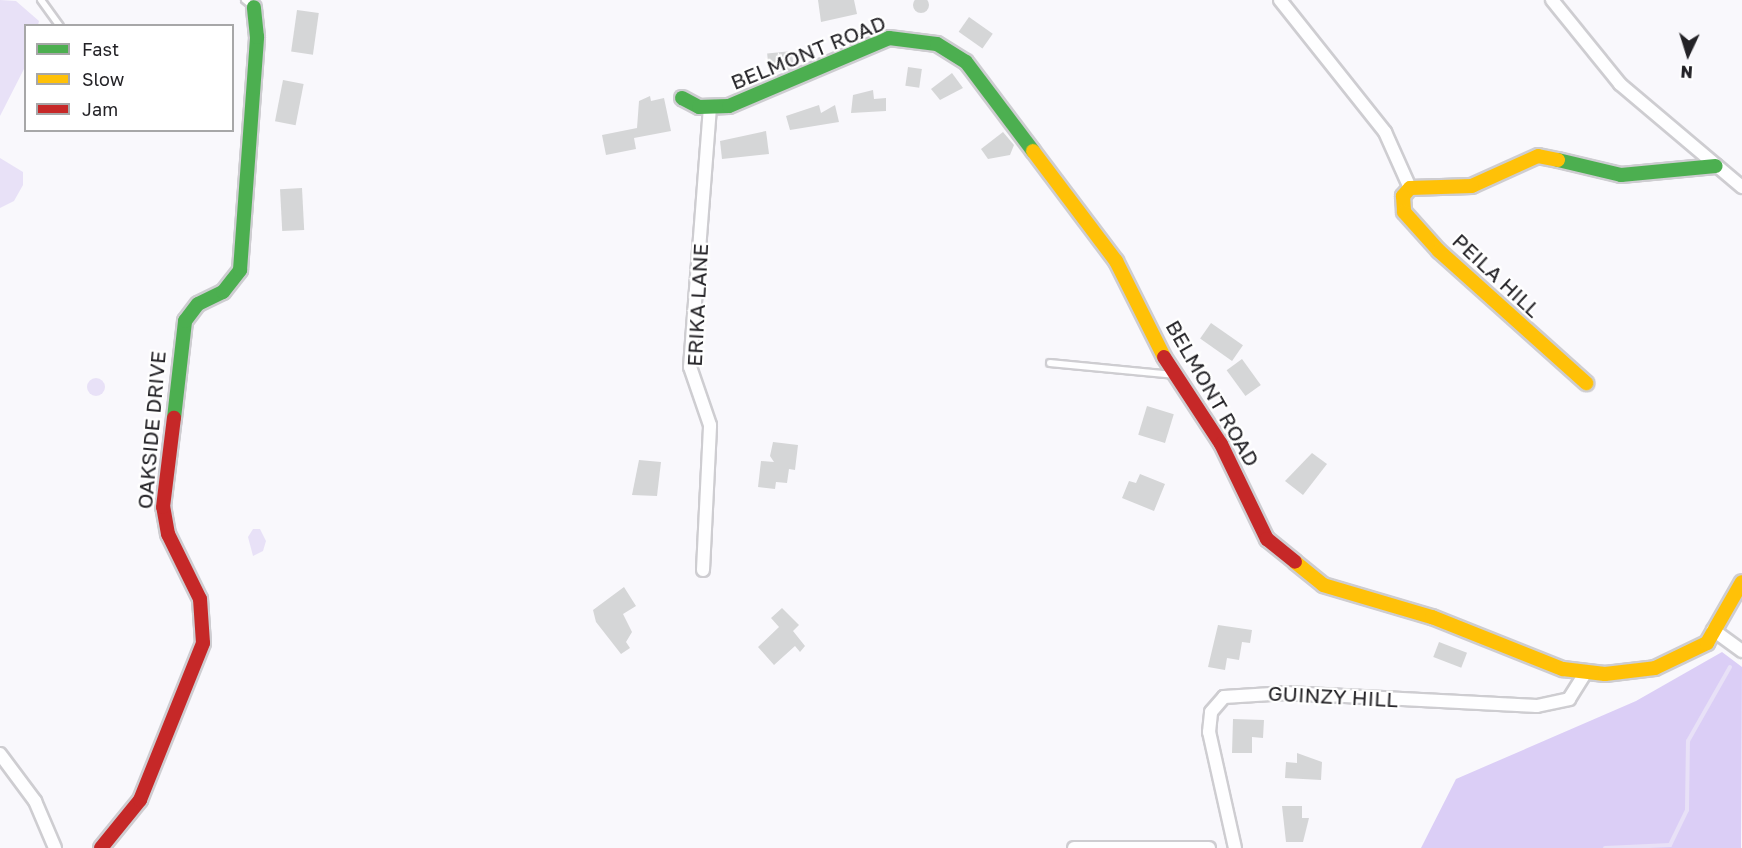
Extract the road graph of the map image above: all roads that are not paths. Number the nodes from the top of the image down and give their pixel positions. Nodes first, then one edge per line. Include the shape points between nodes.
1 (41, 0) edge
2 (1280, 0) edge
3 (1552, 0) edge
4 (250, 4) edge
5 (59, 24) edge
6 (682, 98) dead end
7 (710, 109) junction
8 (1716, 166) junction
9 (1742, 187) edge
10 (1410, 188) junction
11 (1050, 363) dead end
12 (1176, 375) junction
13 (1586, 383) dead end
14 (703, 570) dead end
15 (1742, 582) edge
16 (1713, 630) junction
17 (1742, 651) edge
18 (1585, 673) junction
19 (0, 754) edge
20 (55, 848) edge
21 (101, 848) edge
22 (1074, 848) edge
23 (1209, 848) edge
24 (1235, 848) edge

1 - 5 lane
2 - 10 street, PEILA HILL via 1385,132
3 - 8 street via 1620,84
4 - 21 street, OAKSIDE DRIVE via 240,270 230,286 198,304 185,321 163,507 168,534 200,599 203,643 140,800
6 - 7 street, BELMONT ROAD
7 - 12 street, BELMONT ROAD via 889,38 920,39 949,50 980,76 1116,261
7 - 14 street, ERIKA LANE via 690,367 710,425
8 - 9 street
8 - 10 street via 1622,175 1538,156 1472,186
10 - 13 street, PEILA HILL via 1402,204 1411,220 1486,296
11 - 12 lane
12 - 18 street, BELMONT ROAD via 1221,444 1267,539 1302,572 1323,585 1422,614
15 - 16 street, BELMONT ROAD
16 - 17 street
16 - 18 street, BELMONT ROAD via 1707,643 1670,664
18 - 24 street, GUINZY HILL via 1569,699 1537,706 1287,693 1224,697 1211,712 1209,732
19 - 20 street via 35,801
22 - 23 street

